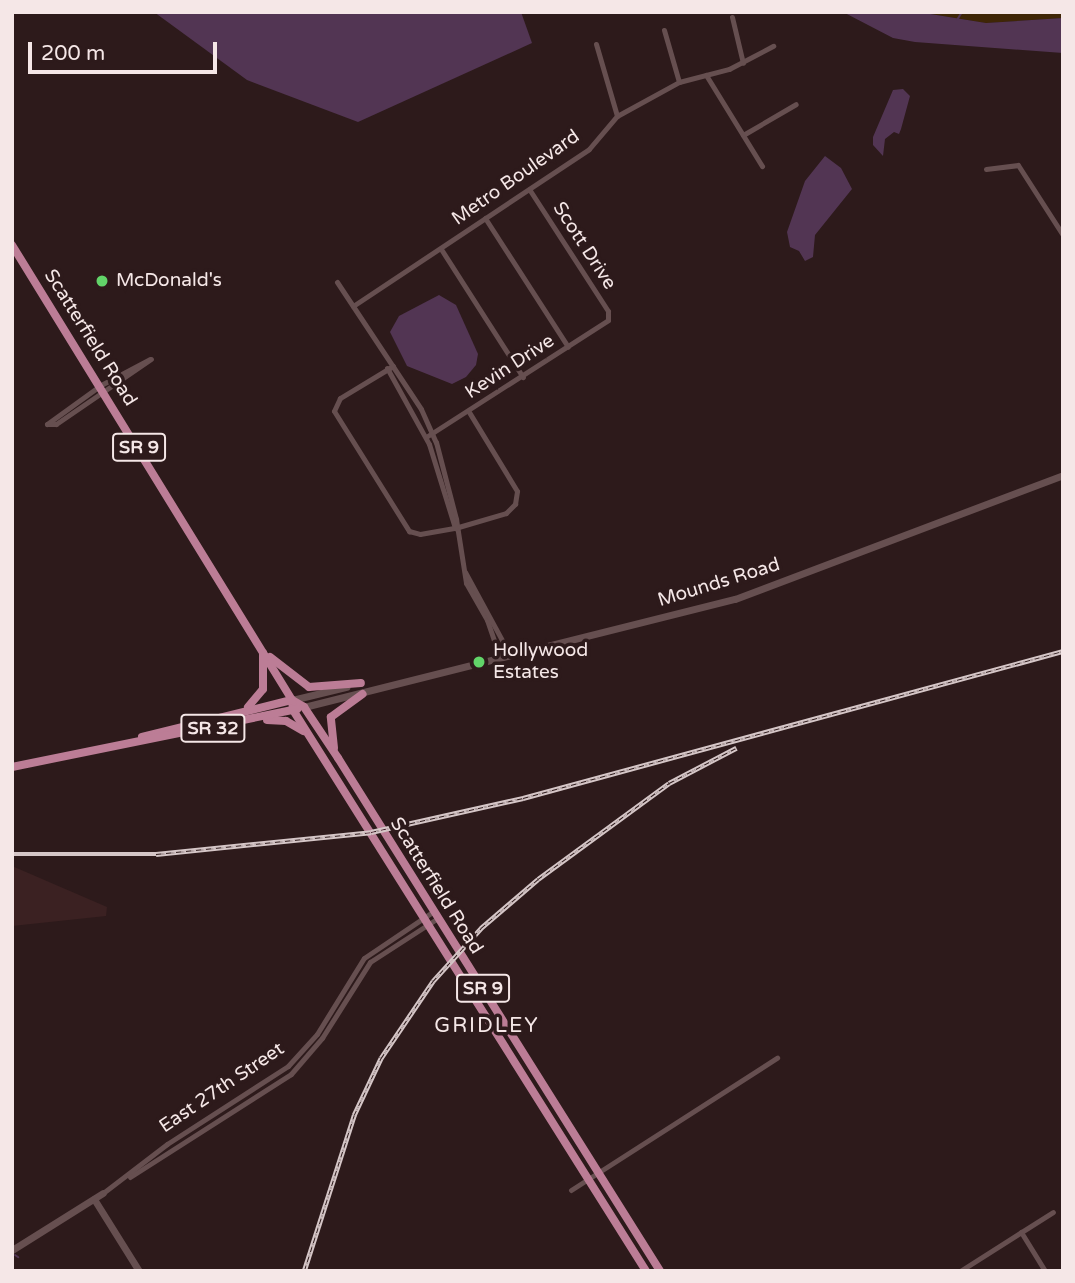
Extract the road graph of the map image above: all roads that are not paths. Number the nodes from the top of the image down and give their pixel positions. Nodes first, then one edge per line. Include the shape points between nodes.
1 (732, 17) dead end
2 (664, 30) dead end
3 (596, 44) dead end
4 (773, 46) dead end
5 (743, 64) junction
6 (706, 75) junction
7 (679, 82) junction
8 (796, 104) dead end
9 (617, 117) junction
10 (743, 135) junction
11 (762, 166) dead end
12 (986, 169) dead end
13 (529, 189) junction
14 (485, 218) junction
15 (1063, 234) edge
16 (12, 245) edge
17 (441, 248) junction
18 (337, 282) dead end
19 (353, 306) junction
20 (608, 320) joint
21 (568, 347) junction
22 (387, 360) junction
23 (393, 366) junction
24 (387, 370) junction
25 (523, 377) junction
26 (104, 389) junction
27 (469, 412) junction
28 (429, 435) junction
29 (1061, 478) edge
30 (455, 528) junction
31 (463, 569) junction
32 (263, 650) junction
33 (510, 655) junction
34 (500, 657) junction
35 (361, 683) junction
36 (373, 687) junction
37 (363, 694) junction
38 (292, 700) junction
39 (304, 707) junction
40 (243, 710) junction
41 (293, 710) junction
42 (247, 721) junction
43 (132, 741) junction
44 (315, 743) junction
45 (338, 758) junction
46 (12, 767) edge
47 (436, 914) junction
48 (426, 920) junction
49 (778, 1058) dead end
50 (599, 1172) junction
51 (589, 1178) junction
52 (571, 1190) dead end
53 (103, 1193) joint
54 (94, 1199) junction
55 (1054, 1212) dead end
56 (1021, 1232) junction
57 (12, 1250) edge
58 (139, 1271) edge
59 (646, 1271) edge
60 (660, 1271) edge
61 (960, 1271) edge
62 (1045, 1271) edge

1 - 5 street
2 - 7 street
3 - 9 street
4 - 5 street, Metro Boulevard
5 - 6 street, Metro Boulevard
6 - 7 street, Metro Boulevard
6 - 10 street
7 - 9 street, Metro Boulevard
8 - 10 street
9 - 13 street, Metro Boulevard via 589,149
10 - 11 street
12 - 15 street via 1018,165
13 - 14 street, Metro Boulevard
13 - 20 street, Scott Drive via 608,311
14 - 17 street, Metro Boulevard
14 - 21 street
16 - 26 main road, Scatterfield Road / SR 9
17 - 19 street, Metro Boulevard
17 - 25 street
18 - 19 street
19 - 22 street
20 - 21 street, Kevin Drive
21 - 25 street, Kevin Drive
22 - 23 street
22 - 24 street
23 - 24 street
23 - 28 street
24 - 28 street
24 - 30 street via 340,398 334,414 404,528 420,534
25 - 27 street, Kevin Drive
26 - 26 street via 151,359
26 - 26 street via 47,424 56,424
26 - 32 main road, Scatterfield Road / SR 9
27 - 28 street, Kevin Drive
27 - 30 street via 517,491 517,499 506,513
28 - 30 street via 450,490
29 - 33 main road, Mounds Road via 735,599
30 - 31 street
31 - 33 street
31 - 34 street
32 - 35 main road via 305,685
32 - 38 main road, Scatterfield Road / SR 9
32 - 40 main road, SR 32 via 261,694
33 - 34 main road, Mounds Road
34 - 36 main road, Mounds Road
35 - 36 main road
35 - 38 main road, Mounds Road
36 - 37 main road, Mounds Road
37 - 39 main road, Mounds Road
37 - 45 main road via 331,717
38 - 39 main road, Scatterfield Road / SR 9
38 - 40 main road, Mounds Road
38 - 41 main road, Scatterfield Road / SR 9
39 - 41 main road, Mounds Road / SR 32
39 - 45 main road, Scatterfield Road / SR 9
40 - 43 main road, Mounds Road / SR 32
41 - 42 main road, Mounds Road / SR 32
41 - 44 main road, Scatterfield Road / SR 9
42 - 43 main road, Mounds Road / SR 32
42 - 44 main road via 286,721
43 - 46 main road, Mounds Road / SR 32
44 - 48 main road, Scatterfield Road / SR 9
45 - 47 main road, Scatterfield Road / SR 9
47 - 48 street, East 27th Street
47 - 50 main road, Scatterfield Road / SR 9
48 - 51 main road, Scatterfield Road / SR 9
48 - 53 street, East 27th Street via 359,964 317,1034 288,1066 167,1144
49 - 50 street
50 - 51 street
50 - 60 main road, Scatterfield Road / SR 9
51 - 52 street
51 - 59 main road, Scatterfield Road / SR 9
53 - 54 main road, East 27th Street
54 - 57 main road, East 27th Street
54 - 58 main road
55 - 56 street
56 - 61 street
56 - 62 street

